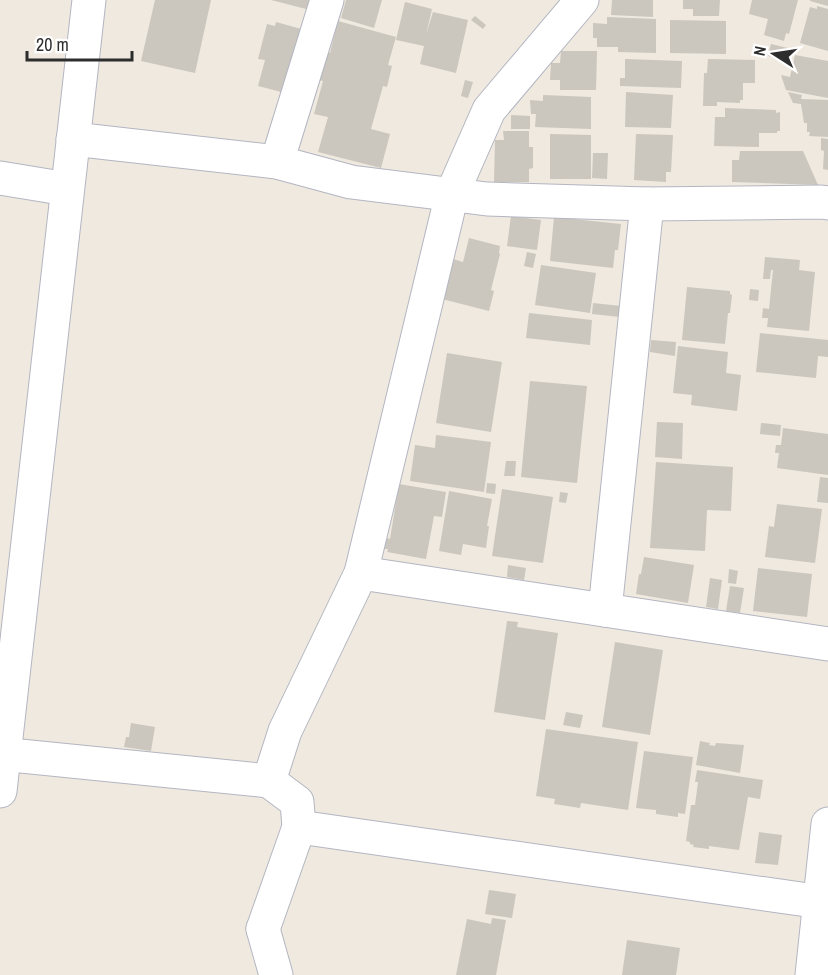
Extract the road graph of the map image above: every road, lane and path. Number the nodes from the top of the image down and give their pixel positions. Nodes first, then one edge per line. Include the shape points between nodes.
1 (88, 0) edge
2 (327, 0) edge
3 (582, 0) edge
4 (73, 139) junction
5 (277, 162) junction
6 (0, 178) edge
7 (67, 189) junction
8 (452, 194) junction
9 (828, 203) edge
10 (647, 204) junction
11 (361, 573) junction
12 (605, 610) junction
13 (828, 644) edge
14 (2, 754) edge
15 (269, 781) junction
16 (0, 791) edge
17 (828, 824) edge
18 (298, 827) junction
19 (824, 903) edge
20 (276, 975) edge
21 (812, 975) edge

1 - 4 street
2 - 5 street
3 - 8 street via 489,110
4 - 5 street
4 - 7 street
5 - 8 street via 351,182
6 - 7 street
7 - 14 street
8 - 10 street via 487,199
8 - 11 street
9 - 10 street
10 - 12 street
11 - 12 street
11 - 15 street via 285,731
12 - 13 street
14 - 15 street
14 - 16 street
15 - 18 street via 297,802
17 - 19 street
18 - 19 street
18 - 20 street via 263,929
19 - 21 street

